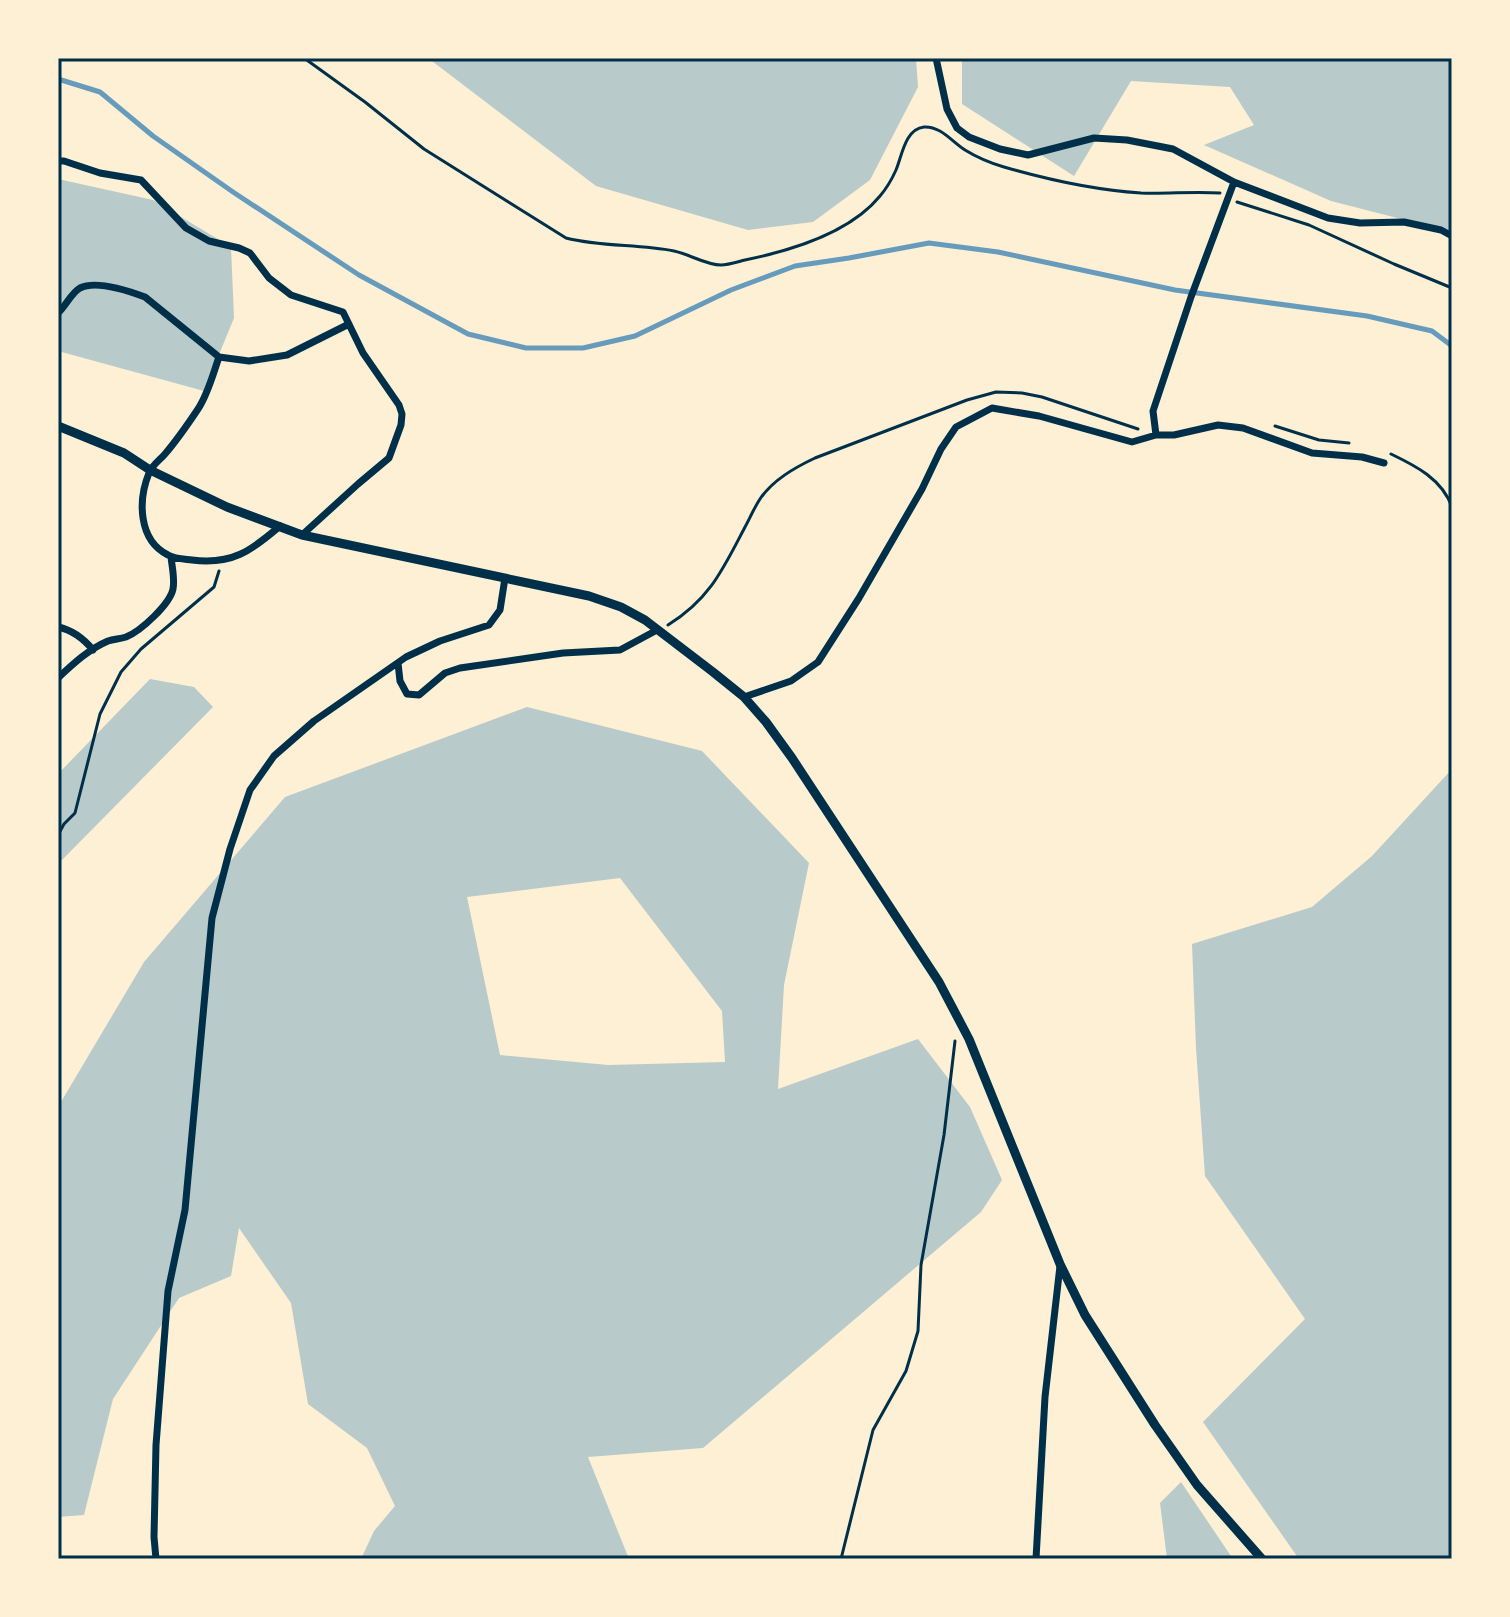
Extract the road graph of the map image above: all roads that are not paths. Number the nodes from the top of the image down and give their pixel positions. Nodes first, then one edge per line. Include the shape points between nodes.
1 (936, 58) edge
2 (58, 161) edge
3 (1234, 182) junction
4 (1452, 236) edge
5 (58, 313) edge
6 (349, 324) junction
7 (219, 357) junction
8 (58, 426) edge
9 (1156, 435) junction
10 (1384, 463) dead end
11 (150, 470) junction
12 (280, 526) junction
13 (302, 535) junction
14 (171, 557) junction
15 (505, 578) junction
16 (58, 627) edge
17 (657, 630) junction
18 (93, 650) junction
19 (398, 663) junction
20 (58, 678) edge
21 (744, 697) junction
22 (1060, 1264) junction
23 (156, 1559) edge
24 (1036, 1559) edge
25 (1262, 1559) edge

1 - 3 street via 947,109 969,137 1028,155 1094,138 1127,140 1173,149
2 - 6 street via 141,180 186,228 250,253 291,295 343,312
3 - 4 street via 1328,218 1404,222
3 - 9 street via 1153,411
5 - 7 street via 82,287 131,292 145,297
6 - 7 street via 287,355 249,361
6 - 13 street via 399,405 401,425 389,458
7 - 11 street via 200,406
8 - 11 street via 124,453
9 - 10 street via 1218,425 1243,428 1312,453
9 - 21 street via 1132,442 992,408 956,427 818,662 791,681
11 - 12 street
11 - 14 street via 141,506 143,524 152,541
12 - 13 street
12 - 14 street via 223,561
13 - 15 street
14 - 18 street via 173,589 163,607 128,636
15 - 17 street via 589,596 621,607
15 - 19 street via 500,610 489,625 440,641
16 - 18 street
17 - 19 street via 620,650 460,668 445,673 419,695 407,694
17 - 21 street
18 - 20 street
19 - 23 street via 274,756 250,790 230,849 212,918 185,1210 168,1291 156,1445
21 - 22 street via 792,758 939,982 969,1039
22 - 24 street via 1045,1397
22 - 25 street via 1085,1315 1155,1425 1197,1485

